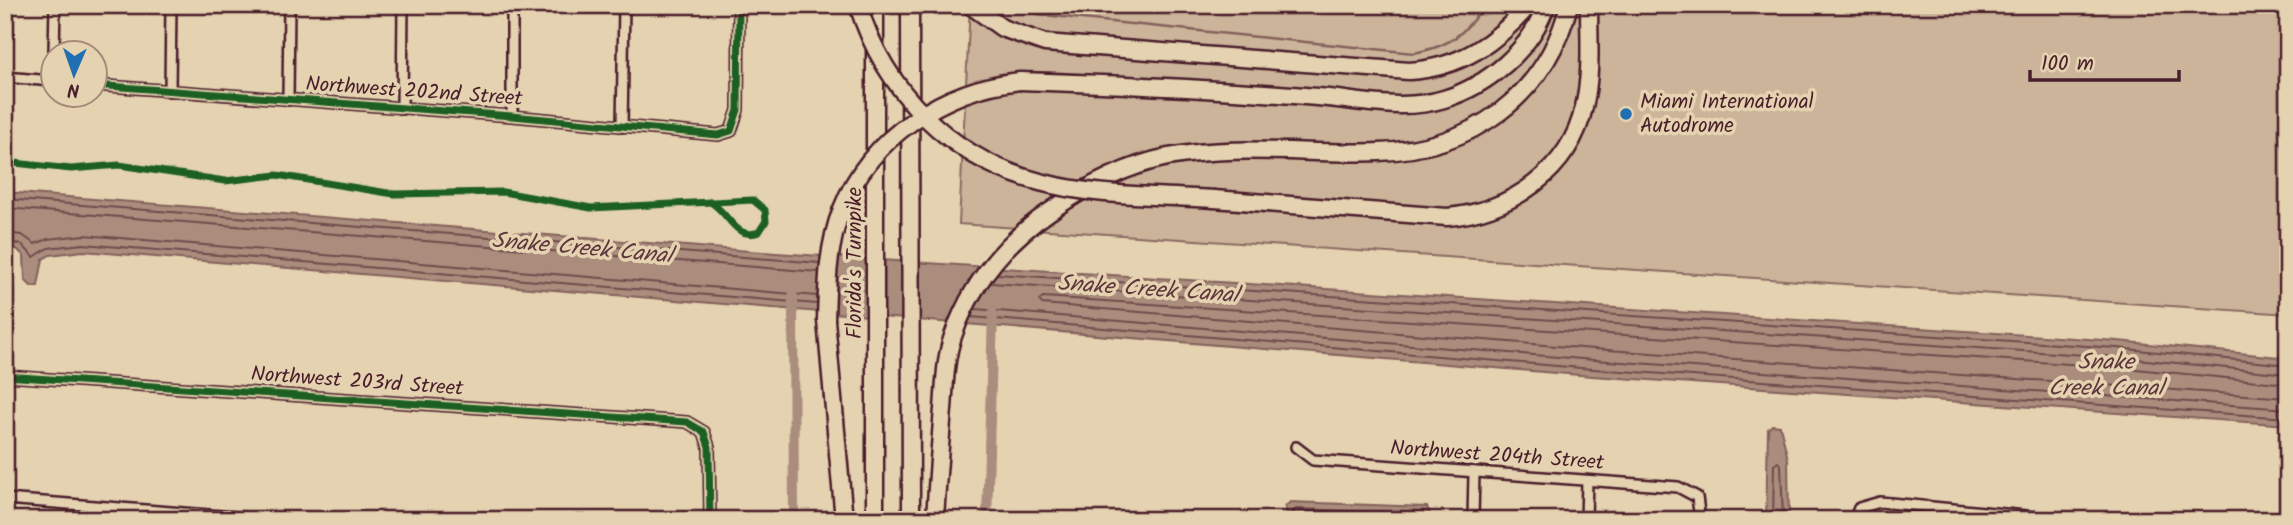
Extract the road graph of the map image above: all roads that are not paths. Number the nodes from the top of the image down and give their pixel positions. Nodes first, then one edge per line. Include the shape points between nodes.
1 (55, 5) edge
2 (171, 5) edge
3 (289, 5) edge
4 (403, 5) edge
5 (512, 5) edge
6 (624, 5) edge
7 (739, 5) edge
8 (858, 5) edge
9 (876, 5) edge
10 (910, 5) edge
11 (970, 5) edge
12 (1528, 5) edge
13 (1546, 5) edge
14 (1569, 5) edge
15 (1589, 5) edge
16 (54, 38) edge
17 (5, 77) edge
18 (38, 80) edge
19 (108, 86) edge
20 (170, 91) junction
21 (288, 100) junction
22 (402, 109) junction
23 (512, 116) junction
24 (622, 127) junction
25 (5, 376) edge
26 (1296, 447) dead end
27 (1474, 472) junction
28 (1587, 481) junction
29 (5, 499) edge
30 (1964, 515) edge
31 (243, 519) edge
32 (274, 520) edge
33 (710, 520) edge
34 (844, 520) edge
35 (875, 520) edge
36 (911, 520) edge
37 (935, 520) edge
38 (1473, 520) edge
39 (1586, 520) edge
40 (1700, 520) edge
41 (1854, 520) edge
42 (2067, 520) edge

1 - 16 street
2 - 20 street
3 - 21 street
4 - 22 street
5 - 23 street
6 - 24 street
7 - 24 street, Northwest 202nd Street via 738,110 730,131 718,135
8 - 15 highway, bridge via 878,57 905,96 946,136 983,160 1022,177 1062,186 1447,217 1481,212 1514,198 1558,161 1581,120 1588,79
9 - 35 highway, Florida's Turnpike
10 - 36 highway
11 - 12 highway via 1002,28 1045,43 1409,71 1440,68 1470,56 1494,41
13 - 34 highway, bridge via 1519,50 1498,70 1471,88 1426,103 1397,106 1317,97 1020,81 951,97 932,108 881,149 851,190 830,252 826,320
14 - 37 highway via 1552,54 1522,95 1477,127 1447,140 1380,152 1279,149 1177,156 1105,178 1041,217 997,256 972,292 953,336 946,368
17 - 18 street
19 - 20 street, Northwest 202nd Street
20 - 21 street, Northwest 202nd Street
21 - 22 street, Northwest 202nd Street
22 - 23 street, Northwest 202nd Street
23 - 24 street, Northwest 202nd Street
25 - 33 street, Northwest 203rd Street via 687,422 704,432 709,447
26 - 27 street, Northwest 204th Street via 1313,460
27 - 28 street, Northwest 204th Street
27 - 38 street
28 - 39 street
28 - 40 street, Northwest 204th Street via 1678,486 1697,497
29 - 31 street
30 - 41 street via 1880,502 1859,508
30 - 42 street
31 - 32 street

